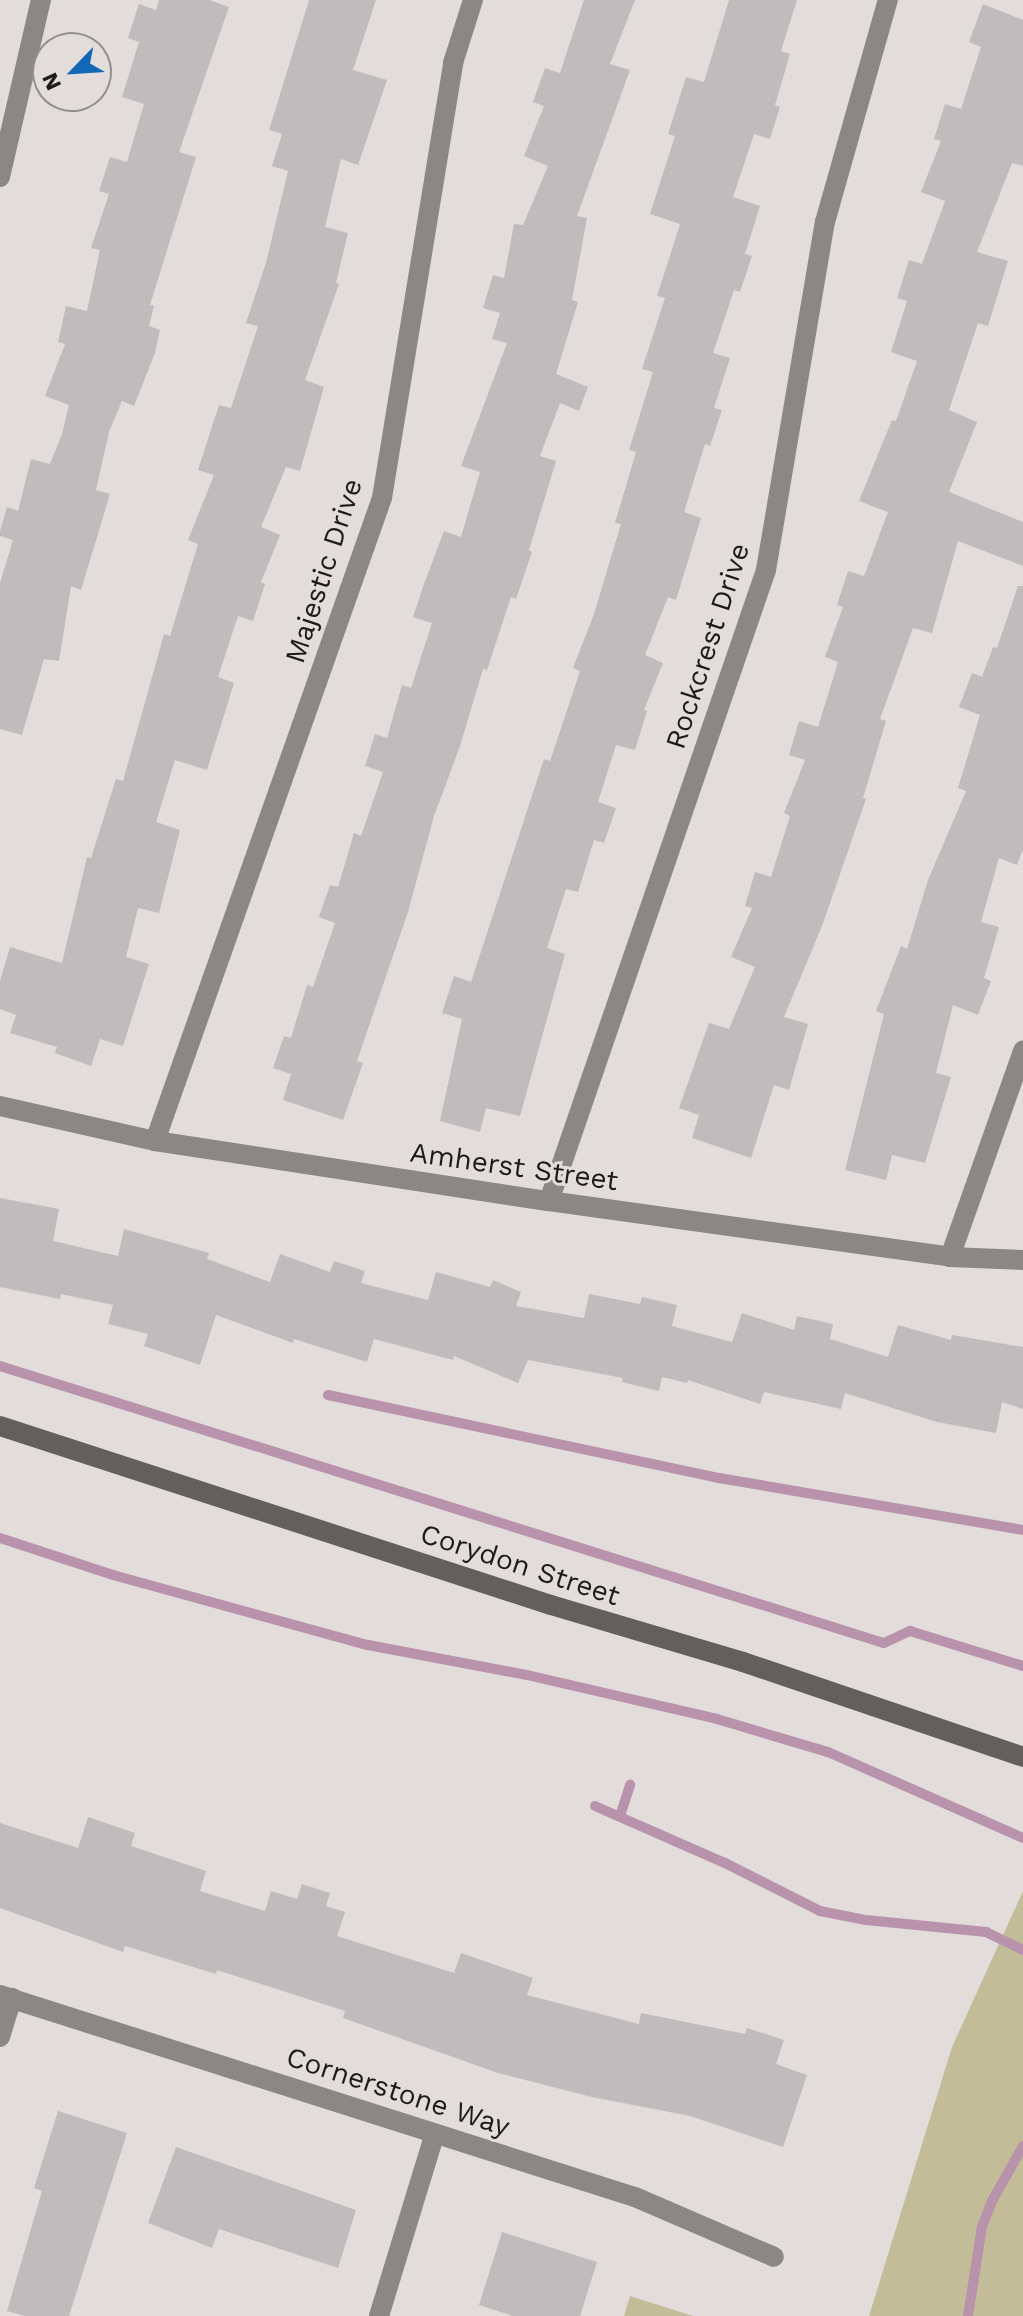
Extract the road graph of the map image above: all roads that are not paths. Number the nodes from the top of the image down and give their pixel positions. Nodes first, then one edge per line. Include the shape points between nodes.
1 (41, 0) edge
2 (473, 0) edge
3 (888, 0) edge
4 (0, 177) edge
5 (1023, 1051) edge
6 (0, 1106) edge
7 (155, 1141) junction
8 (549, 1201) junction
9 (950, 1257) junction
10 (1023, 1260) edge
11 (0, 1426) edge
12 (1023, 1757) edge
13 (6, 1996) edge
14 (0, 2037) edge
15 (435, 2133) junction
16 (774, 2257) dead end
17 (379, 2316) edge

1 - 4 street
2 - 7 street, Majestic Drive via 453,63 382,498
3 - 8 street, Rockcrest Drive via 825,222 766,570
5 - 9 street
6 - 7 street, Amherst Street
7 - 8 street, Amherst Street
8 - 9 street, Amherst Street
9 - 10 street, Amherst Street
11 - 12 main road, Corydon Street via 743,1662
13 - 14 street
13 - 15 street, Cornerstone Way
15 - 16 street, Cornerstone Way via 635,2197
15 - 17 street

